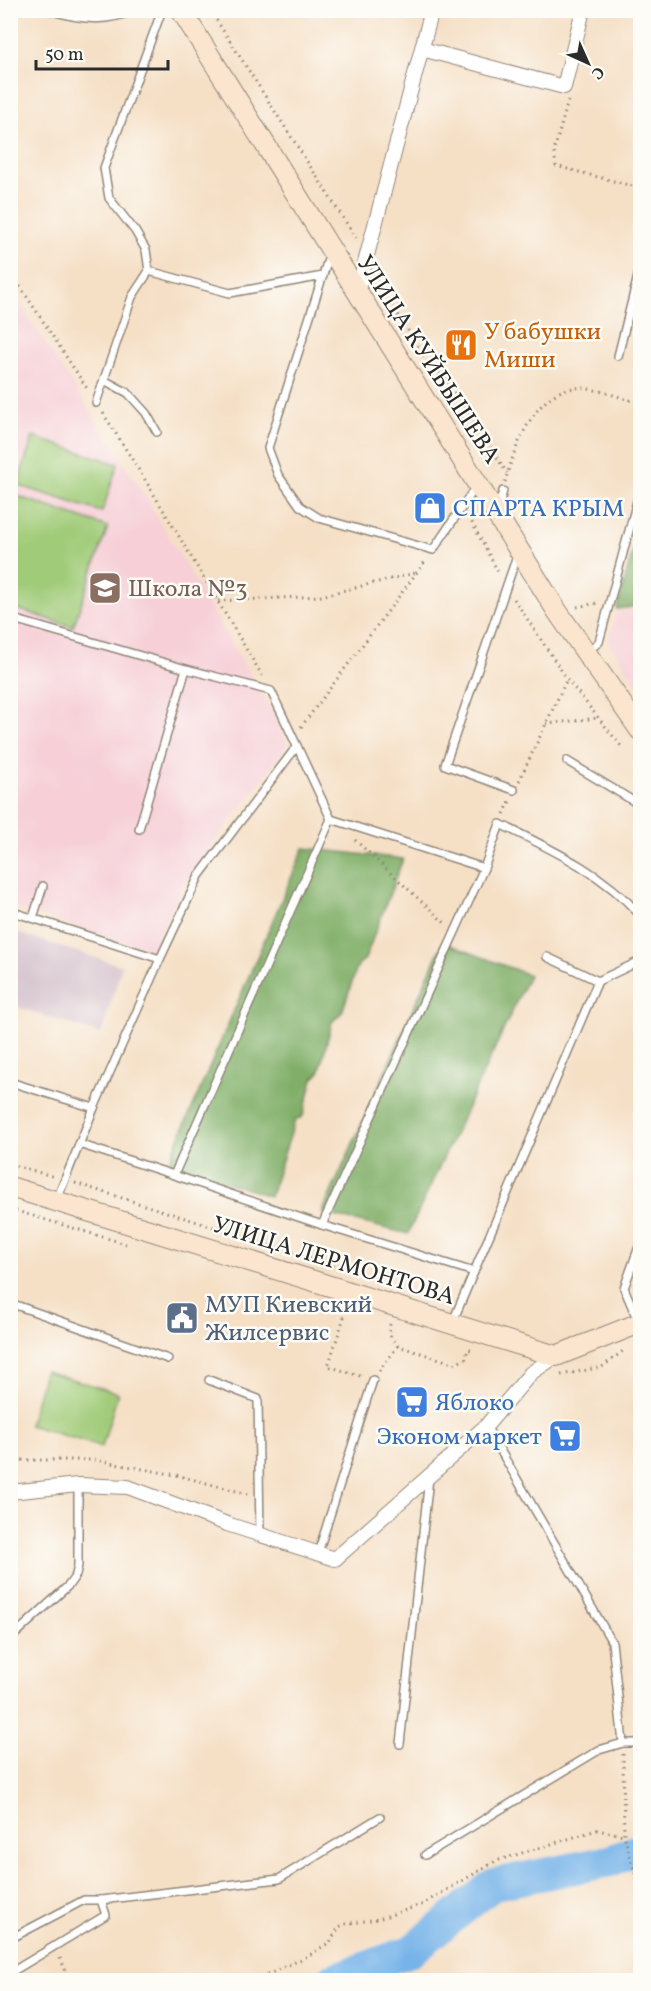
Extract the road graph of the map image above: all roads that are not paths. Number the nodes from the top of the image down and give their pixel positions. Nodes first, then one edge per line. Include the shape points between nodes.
1 (49, 10) edge
2 (136, 10) edge
3 (162, 10) edge
4 (181, 10) edge
5 (432, 10) edge
6 (584, 10) edge
7 (422, 49) junction
8 (330, 251) junction
9 (640, 268) edge
10 (149, 271) junction
11 (323, 276) junction
12 (357, 293) junction
13 (618, 356) dead end
14 (104, 380) junction
15 (96, 403) road end
16 (157, 432) dead end
17 (478, 483) junction
18 (640, 490) edge
19 (503, 491) dead end
20 (496, 513) junction
21 (519, 550) junction
22 (10, 618) edge
23 (586, 653) junction
24 (186, 669) junction
25 (640, 730) edge
26 (297, 746) junction
27 (567, 761) dead end
28 (514, 790) road end
29 (640, 805) edge
30 (331, 819) junction
31 (139, 829) dead end
32 (484, 868) junction
33 (43, 886) dead end
34 (10, 911) edge
35 (640, 915) edge
36 (33, 918) junction
37 (547, 957) dead end
38 (160, 959) junction
39 (640, 961) edge
40 (598, 981) junction
41 (10, 1082) edge
42 (94, 1108) junction
43 (79, 1144) junction
44 (174, 1175) junction
45 (10, 1187) edge
46 (56, 1201) junction
47 (322, 1225) junction
48 (640, 1244) edge
49 (474, 1272) junction
50 (10, 1303) edge
51 (640, 1323) edge
52 (452, 1324) junction
53 (556, 1356) junction
54 (168, 1359) dead end
55 (209, 1380) dead end
56 (373, 1380) road end
57 (486, 1426) junction
58 (429, 1477) junction
59 (78, 1485) junction
60 (10, 1491) edge
61 (260, 1534) junction
62 (318, 1553) junction
63 (10, 1639) edge
64 (623, 1743) junction
65 (640, 1743) edge
66 (400, 1744) dead end
67 (380, 1817) dead end
68 (425, 1855) dead end
69 (100, 1900) junction
70 (10, 1940) edge
71 (10, 1973) edge

1 - 2 lane via 75,19 118,18
3 - 10 lane via 105,168 109,198 146,250
4 - 8 main road, УЛИЦА КУЙБЫШЕВА
5 - 7 street
6 - 7 street via 564,87
7 - 12 street
8 - 11 lane
8 - 12 main road, УЛИЦА КУЙБЫШЕВА
9 - 13 lane
10 - 11 lane via 230,293
10 - 14 lane via 132,297
11 - 17 lane via 268,448 278,475 300,506 319,518 433,550
12 - 17 main road, УЛИЦА КУЙБЫШЕВА
14 - 15 lane
14 - 16 lane via 128,393
17 - 20 main road, УЛИЦА КУЙБЫШЕВА
18 - 23 lane via 599,642
19 - 20 lane
20 - 21 main road, УЛИЦА КУЙБЫШЕВА
21 - 23 main road, УЛИЦА КУЙБЫШЕВА
21 - 28 lane via 445,765
22 - 24 lane
23 - 25 main road, УЛИЦА КУЙБЫШЕВА
24 - 26 lane via 271,691
24 - 31 lane
26 - 30 lane
26 - 38 lane via 200,876
27 - 29 lane
30 - 32 lane
30 - 44 lane
32 - 35 lane via 500,824 599,877 624,896
32 - 47 lane
33 - 36 lane
34 - 36 lane
36 - 38 lane
37 - 40 lane
38 - 42 lane
39 - 40 lane
40 - 49 lane
41 - 42 lane
42 - 43 lane
43 - 44 lane
43 - 46 lane
44 - 47 lane
45 - 46 main road, УЛИЦА ЛЕРМОНТОВА
46 - 52 main road, УЛИЦА ЛЕРМОНТОВА
47 - 49 lane
48 - 51 lane via 624,1288
49 - 52 lane
50 - 54 lane
51 - 53 main road
52 - 53 main road, УЛИЦА ЛЕРМОНТОВА
53 - 57 street via 531,1373
55 - 61 lane via 258,1399
56 - 62 lane
57 - 58 street
57 - 64 lane via 612,1642
58 - 62 street via 335,1559
58 - 66 lane
59 - 60 street
59 - 61 street via 128,1487
59 - 63 lane via 76,1575
61 - 62 street
64 - 65 lane
64 - 68 lane via 599,1750
67 - 69 lane via 279,1879
69 - 70 lane via 84,1900
69 - 71 lane via 106,1915

